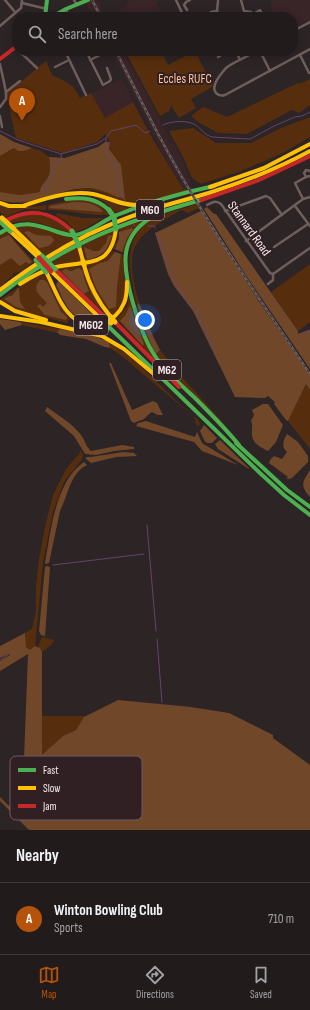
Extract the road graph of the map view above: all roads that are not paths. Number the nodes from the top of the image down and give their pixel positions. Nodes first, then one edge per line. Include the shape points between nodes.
1 (5, 0) edge
2 (47, 0) edge
3 (88, 0) edge
4 (176, 0) edge
5 (190, 0) edge
6 (240, 0) edge
7 (22, 1) edge
8 (218, 1) dead end
9 (75, 2) edge
10 (47, 8) junction
11 (66, 9) junction
12 (187, 10) dead end
13 (217, 11) joint
14 (15, 12) joint
15 (46, 12) edge
16 (61, 12) edge
17 (67, 12) edge
18 (182, 12) edge
19 (210, 12) edge
20 (251, 12) edge
21 (12, 15) edge
22 (310, 22) edge
23 (0, 26) edge
24 (298, 28) edge
25 (310, 49) edge
26 (12, 51) edge
27 (300, 55) junction
28 (25, 56) edge
29 (67, 56) edge
30 (88, 56) edge
31 (98, 56) edge
32 (238, 56) edge
33 (248, 56) edge
34 (261, 56) edge
35 (0, 59) edge
36 (69, 60) junction
37 (90, 60) junction
38 (240, 60) junction
39 (0, 64) edge
40 (55, 67) dead end
41 (37, 68) dead end
42 (107, 68) dead end
43 (270, 71) junction
44 (309, 73) edge
45 (20, 81) dead end
46 (2, 82) edge
47 (6, 92) junction
48 (86, 95) dead end
49 (0, 107) edge
50 (0, 116) edge
51 (2, 127) dead end
52 (310, 144) edge
53 (310, 150) edge
54 (310, 156) edge
55 (310, 171) edge
56 (308, 176) edge
57 (214, 186) junction
58 (310, 196) edge
59 (304, 199) junction
60 (158, 201) junction
61 (0, 203) edge
62 (207, 205) dead end
63 (23, 206) junction
64 (295, 206) junction
65 (174, 207) junction
66 (225, 211) junction
67 (282, 214) junction
68 (0, 220) edge
69 (120, 220) junction
70 (309, 225) edge
71 (0, 233) edge
72 (246, 241) junction
73 (274, 247) dead end
74 (310, 248) edge
75 (51, 271) junction
76 (273, 274) junction
77 (128, 275) junction
78 (268, 284) dead end
79 (0, 290) edge
80 (0, 296) edge
81 (0, 302) edge
82 (0, 316) edge
83 (109, 321) junction
84 (155, 364) joint
85 (159, 375) junction
86 (223, 438) junction
87 (239, 445) junction
88 (310, 508) edge
89 (310, 515) edge

1 - 14 street
2 - 10 main road
3 - 9 main road
4 - 18 street
5 - 12 street via 184,5
6 - 20 street via 244,11
7 - 10 street
7 - 14 street via 21,8
8 - 13 street
9 - 11 main road
10 - 15 main road
11 - 16 main road
11 - 17 street
13 - 19 street
21 - 23 street
22 - 24 street
25 - 27 street
26 - 35 main road
27 - 43 street
27 - 44 street
28 - 41 street
29 - 36 street
30 - 37 street
31 - 37 street
32 - 38 street
33 - 38 street
34 - 43 street
36 - 40 street
36 - 48 street
37 - 42 street via 103,85 111,79
38 - 43 street via 226,68 216,83 214,90 219,95 226,95
39 - 46 street
45 - 47 street
46 - 47 street
47 - 49 street via 6,99
50 - 51 street
52 - 57 main road, M60 via 264,168
53 - 69 main road, M60 via 239,183
54 - 65 main road, M60 via 240,187
55 - 56 street via 305,171 304,174
56 - 59 street via 295,183
57 - 60 main road, M60
57 - 69 main road, M60 via 141,210
58 - 59 street
59 - 64 street
60 - 63 main road, M60 via 126,206 87,193
60 - 71 main road, M60 via 115,216 75,235 25,223 12,226
61 - 63 main road
62 - 66 street, Stannard Road via 214,201 218,202
63 - 80 main road, M60, bridge via 85,197 98,201 109,210 115,220 116,237 113,245 99,259 46,270
64 - 67 street
64 - 70 street
65 - 77 main road, M60 via 140,224 135,231 126,254
65 - 80 main road, M60 via 92,237 23,277
66 - 67 street via 266,196
66 - 72 street, Stannard Road
67 - 72 street
68 - 75 main road, M602, bridge
68 - 83 main road, bridge via 34,212 48,214 67,226 79,246 88,283
69 - 79 main road, M60 via 60,249
70 - 73 street
72 - 76 street, Stannard Road
74 - 76 street
75 - 77 main road, M602 via 69,313 82,322 94,325 107,323 120,312 126,297
75 - 83 main road, M602
76 - 78 street via 273,280
77 - 87 main road, M62 via 138,318 153,353 168,372
81 - 85 main road via 20,313 102,334 126,347
82 - 86 main road, M62 via 84,331 107,338 151,371
83 - 84 main road, M602
83 - 85 main road, M602
84 - 87 main road, M62
85 - 86 main road, M62
86 - 89 main road, M62
87 - 88 main road, M62

